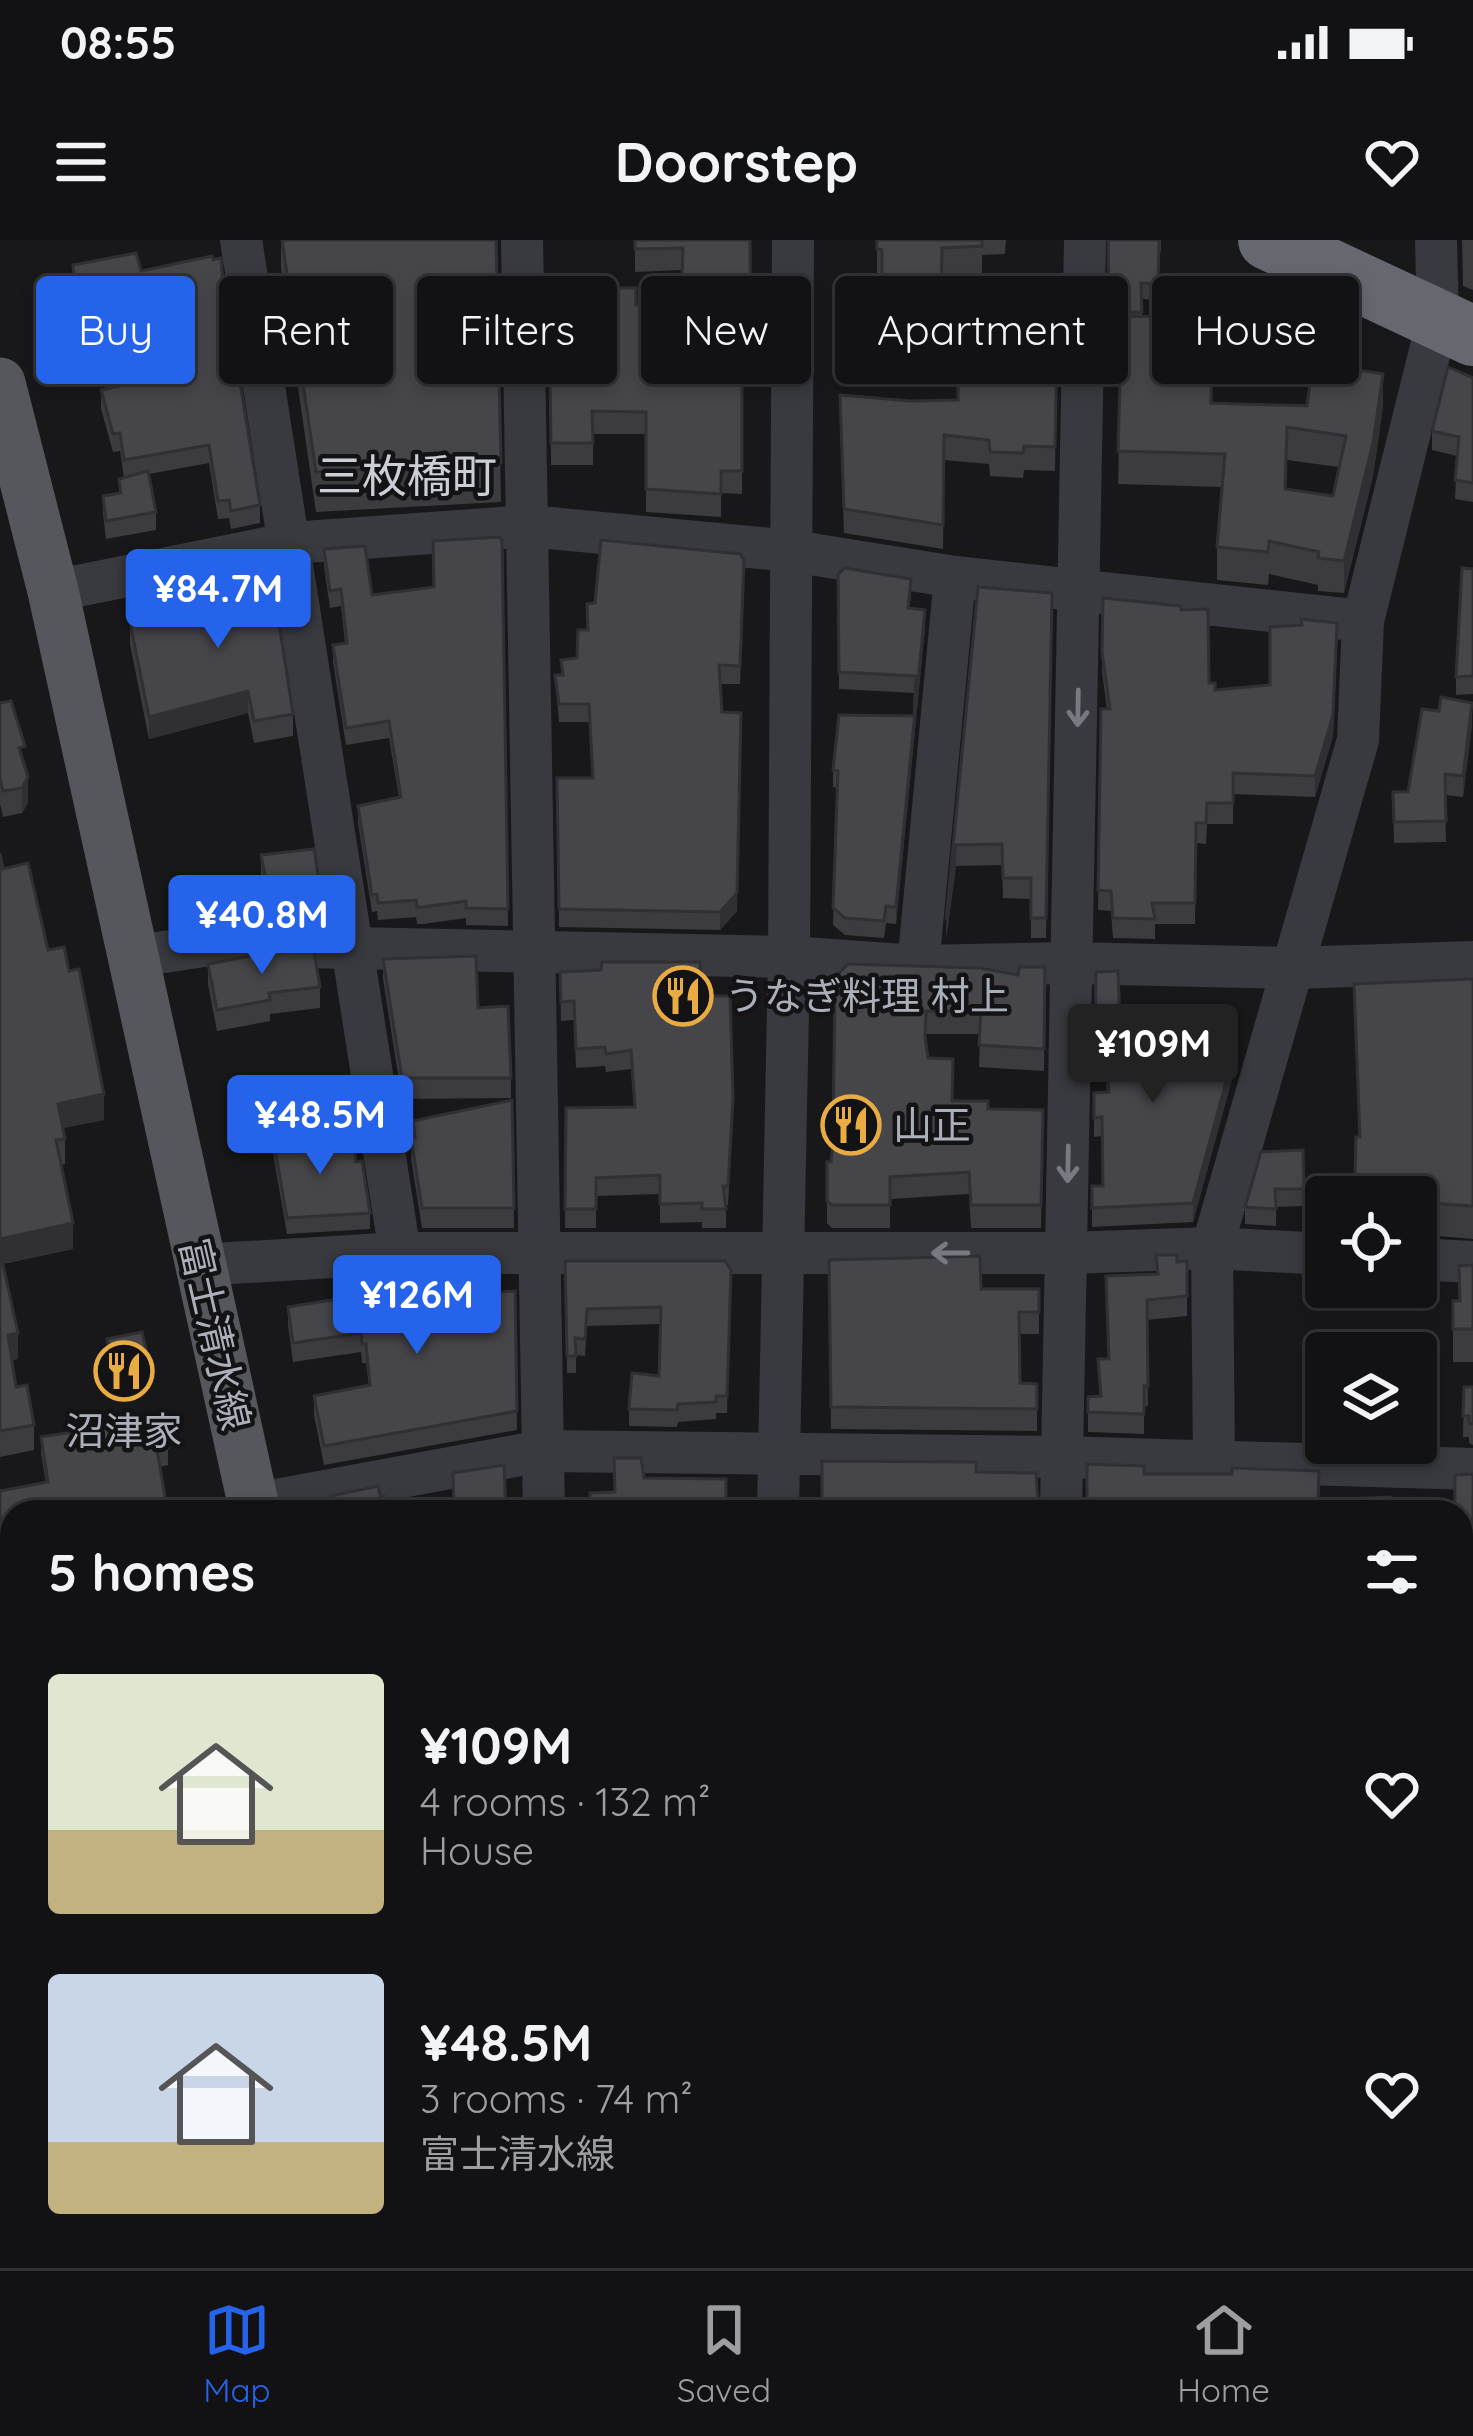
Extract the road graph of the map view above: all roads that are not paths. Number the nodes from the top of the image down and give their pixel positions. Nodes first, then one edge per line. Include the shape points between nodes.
1 (241, 240) edge
2 (522, 240) edge
3 (793, 240) edge
4 (1085, 240) edge
5 (1436, 240) edge
6 (1295, 247) edge
7 (1456, 327) edge
8 (0, 383) edge
9 (529, 526) junction
10 (290, 543) junction
11 (792, 551) junction
12 (955, 577) junction
13 (53, 591) junction
14 (1081, 592) junction
15 (1364, 621) junction
16 (353, 950) junction
17 (534, 952) junction
18 (131, 957) junction
19 (789, 957) junction
20 (1473, 962) edge
21 (1070, 963) junction
22 (918, 966) junction
23 (1293, 968) junction
24 (1212, 1248) junction
25 (538, 1252) junction
26 (400, 1253) junction
27 (783, 1253) junction
28 (1067, 1253) junction
29 (1305, 1253) edge
30 (1437, 1259) edge
31 (1473, 1262) edge
32 (198, 1265) junction
33 (542, 1451) junction
34 (780, 1456) junction
35 (1061, 1457) junction
36 (1214, 1464) junction
37 (1473, 1469) edge
38 (252, 1500) edge
39 (294, 1500) edge
40 (544, 1500) edge
41 (778, 1500) edge
42 (1061, 1500) edge

1 - 10 street
2 - 9 street
3 - 11 street
4 - 14 street
5 - 7 street
6 - 7 highway
7 - 15 street
8 - 13 main road, 富士清水線
9 - 10 street
9 - 11 street
9 - 17 street
10 - 13 street
10 - 16 street
11 - 12 street
11 - 19 street
12 - 14 street
12 - 22 street
13 - 18 main road, 富士清水線
14 - 15 street
14 -> 21 street
15 - 23 street via 1358,740
16 - 17 street
16 - 18 street via 210,945
16 - 26 street
17 - 19 street
17 - 25 street
18 - 32 main road, 富士清水線
19 - 22 street
19 - 27 street
20 - 23 street
21 - 22 street
21 - 23 street
21 -> 28 street
23 - 24 street
24 - 28 street
24 - 29 street
24 - 36 street
25 - 26 street
25 - 27 street
25 - 33 street
26 - 32 street
28 -> 27 street
27 - 34 street
28 - 35 street
30 - 31 street
32 - 38 main road, 富士清水線
33 - 34 street
33 - 39 street
33 - 40 street
34 - 35 street
34 - 41 street
35 - 36 street
35 - 42 street
36 - 37 street

